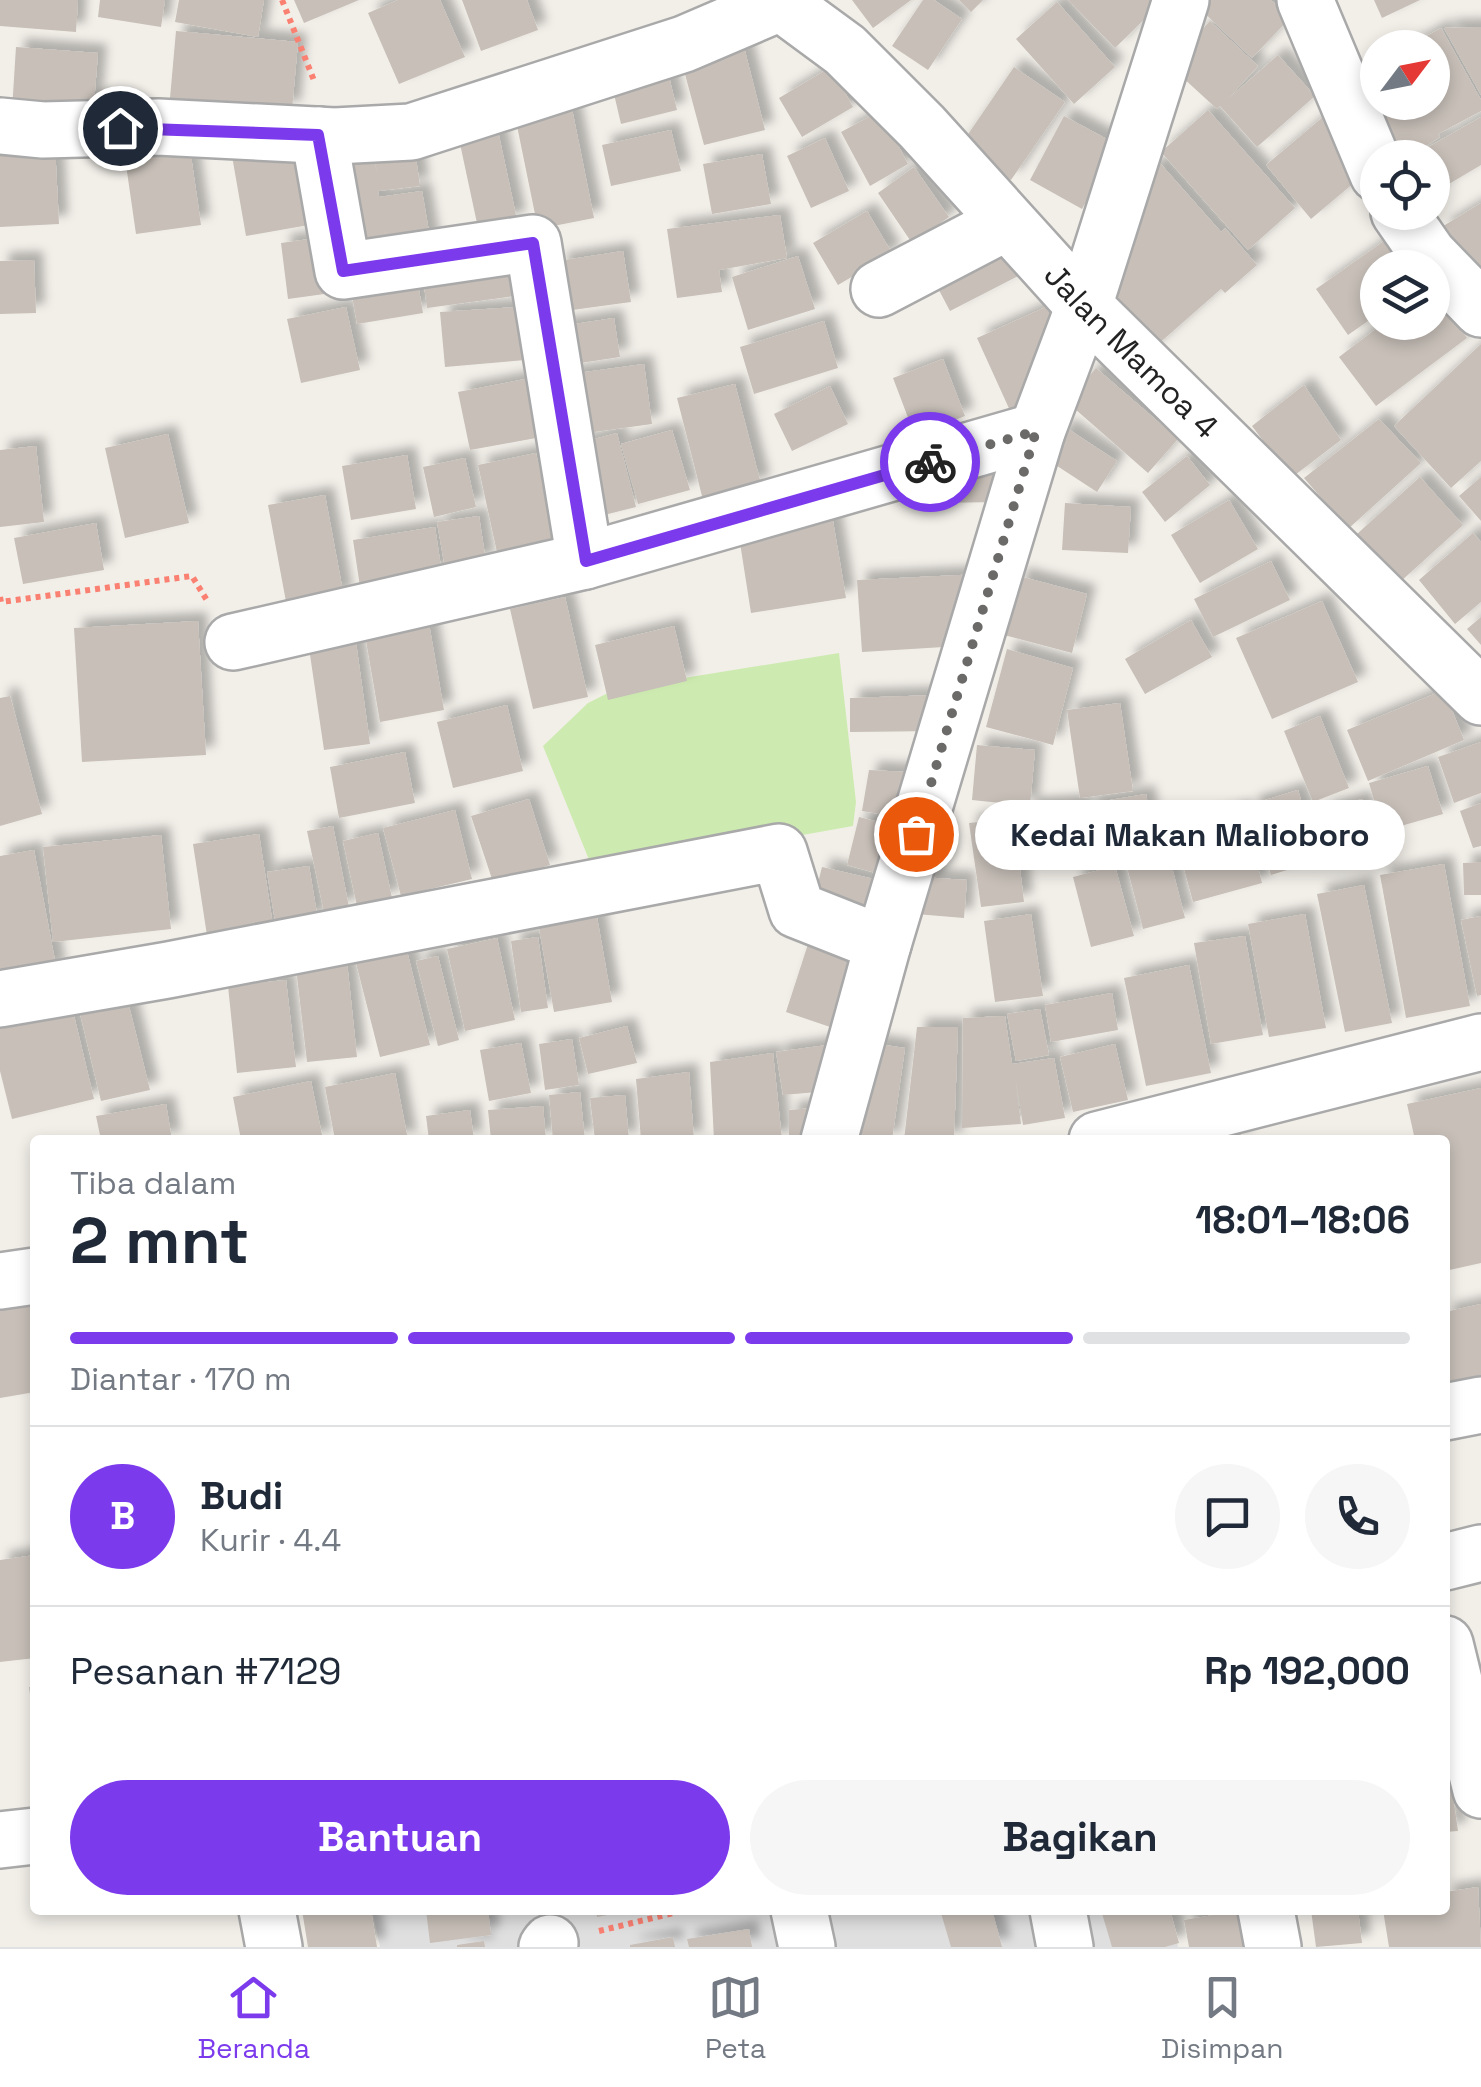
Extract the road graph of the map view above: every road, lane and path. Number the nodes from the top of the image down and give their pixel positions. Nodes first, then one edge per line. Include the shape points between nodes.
1 (282, 0) edge
2 (1180, 0) edge
3 (1306, 0) edge
4 (782, 2) edge
5 (0, 126) edge
6 (327, 136) junction
7 (1364, 140) edge
8 (1007, 222) junction
9 (1411, 230) edge
10 (879, 289) dead end
11 (1084, 306) junction
12 (1481, 310) edge
13 (1036, 431) junction
14 (586, 561) junction
15 (0, 596) edge
16 (233, 642) joint
17 (1481, 698) edge
18 (883, 944) junction
19 (0, 999) edge
20 (1481, 1042) edge
21 (1152, 1134) edge
22 (831, 1135) edge
23 (30, 1277) edge
24 (0, 1281) edge
25 (1481, 1405) edge
26 (1450, 1411) edge
27 (1481, 1553) edge
28 (1450, 1561) edge
29 (1450, 1664) edge
30 (1481, 1790) edge
31 (30, 1837) edge
32 (0, 1840) edge
33 (268, 1915) edge
34 (666, 1915) edge
35 (801, 1915) edge
36 (1059, 1915) edge
37 (1267, 1915) edge
38 (549, 1945) edge
39 (274, 1947) edge
40 (807, 1947) edge
41 (1065, 1947) edge
42 (1273, 1947) edge

1 - 6 path
2 - 11 street
3 - 7 street
4 - 6 street, Jalan Mamoa 4 via 684,44 460,118 411,132
4 - 8 street, Jalan Mamoa 4 via 845,50
5 - 6 street, Jalan Mamoa 4
6 - 14 street via 343,271 533,243
8 - 10 street
8 - 11 street, Jalan Mamoa 4
9 - 12 street
11 - 13 street
11 - 17 street, Jalan Mamoa 4
13 - 14 street
13 - 18 street
14 - 16 street
15 - 16 path via 1,602 192,576
18 - 19 street via 797,910 779,852
18 - 22 street
20 - 21 street
23 - 24 street
25 - 26 street
27 - 28 street
29 - 30 street
31 - 32 street
33 - 39 street
34 - 38 path
35 - 40 street
36 - 41 street
37 - 42 street

